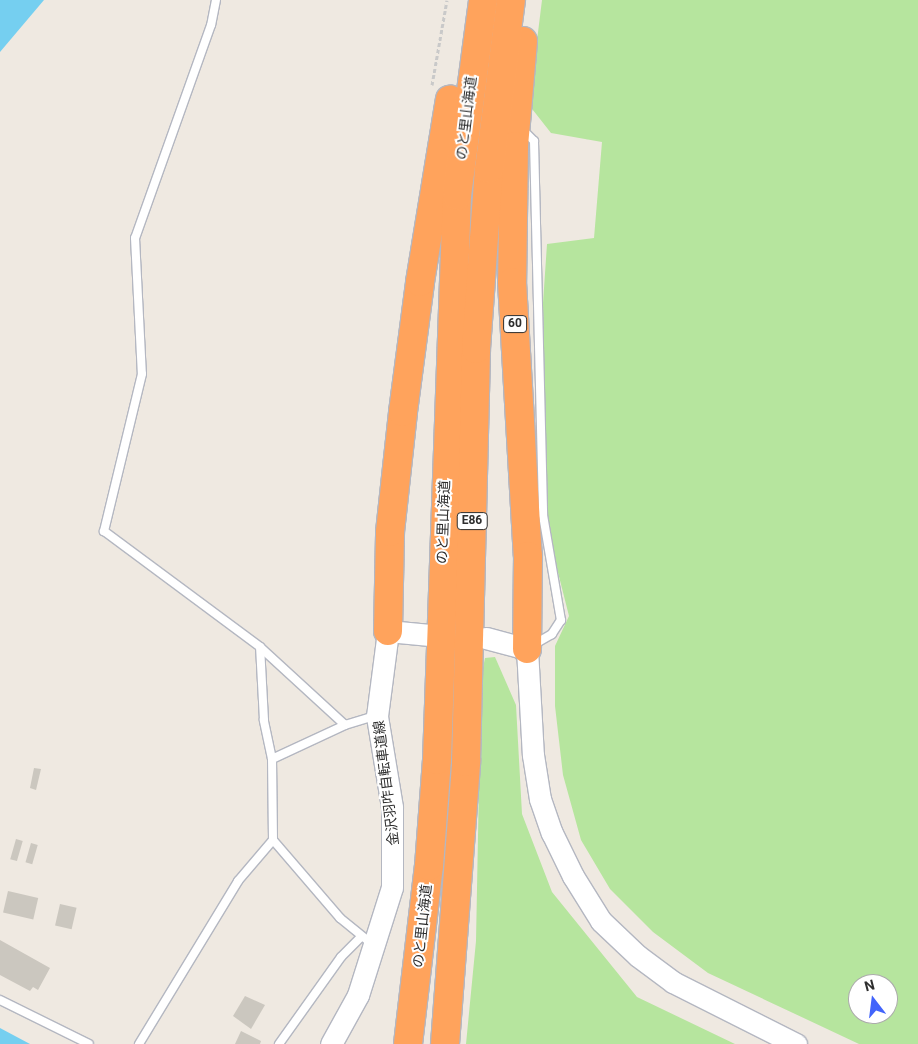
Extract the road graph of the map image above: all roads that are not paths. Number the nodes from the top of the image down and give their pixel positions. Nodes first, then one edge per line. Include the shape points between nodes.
1 (216, 0) edge
2 (467, 0) edge
3 (483, 0) edge
4 (511, 0) edge
5 (526, 0) edge
6 (388, 631) junction
7 (430, 635) dead end
8 (486, 638) dead end
9 (260, 647) junction
10 (527, 649) junction
11 (377, 716) junction
12 (345, 724) junction
13 (272, 759) junction
14 (274, 840) junction
15 (368, 942) junction
16 (0, 1000) edge
17 (89, 1044) edge
18 (139, 1044) edge
19 (279, 1044) edge
20 (331, 1044) edge
21 (408, 1044) edge
22 (445, 1044) edge
23 (796, 1044) edge

1 - 9 lane via 211,25 135,238 142,374 104,531
2 - 6 highway via 411,348 390,532
3 - 21 highway, のと里山海道 / E86 via 457,196 436,760 428,876
4 - 22 highway, のと里山海道 / E86 via 489,169 476,349 466,762
5 - 10 highway, 60 via 516,122 512,282 528,556
6 - 7 street
6 - 11 street, 金沢羽咋自転車道線
8 - 10 street
9 - 12 lane
9 - 13 lane via 264,720
10 - 23 street via 533,755 540,799 573,876 601,921 638,956 673,982
11 - 12 lane
11 - 15 street, 金沢羽咋自転車道線 via 392,807 394,848 392,887
12 - 13 lane
13 - 14 lane
14 - 15 lane via 340,918
14 - 18 lane via 238,881
15 - 19 lane via 341,957
15 - 20 street, 金沢羽咋自転車道線 via 358,995
16 - 17 lane

